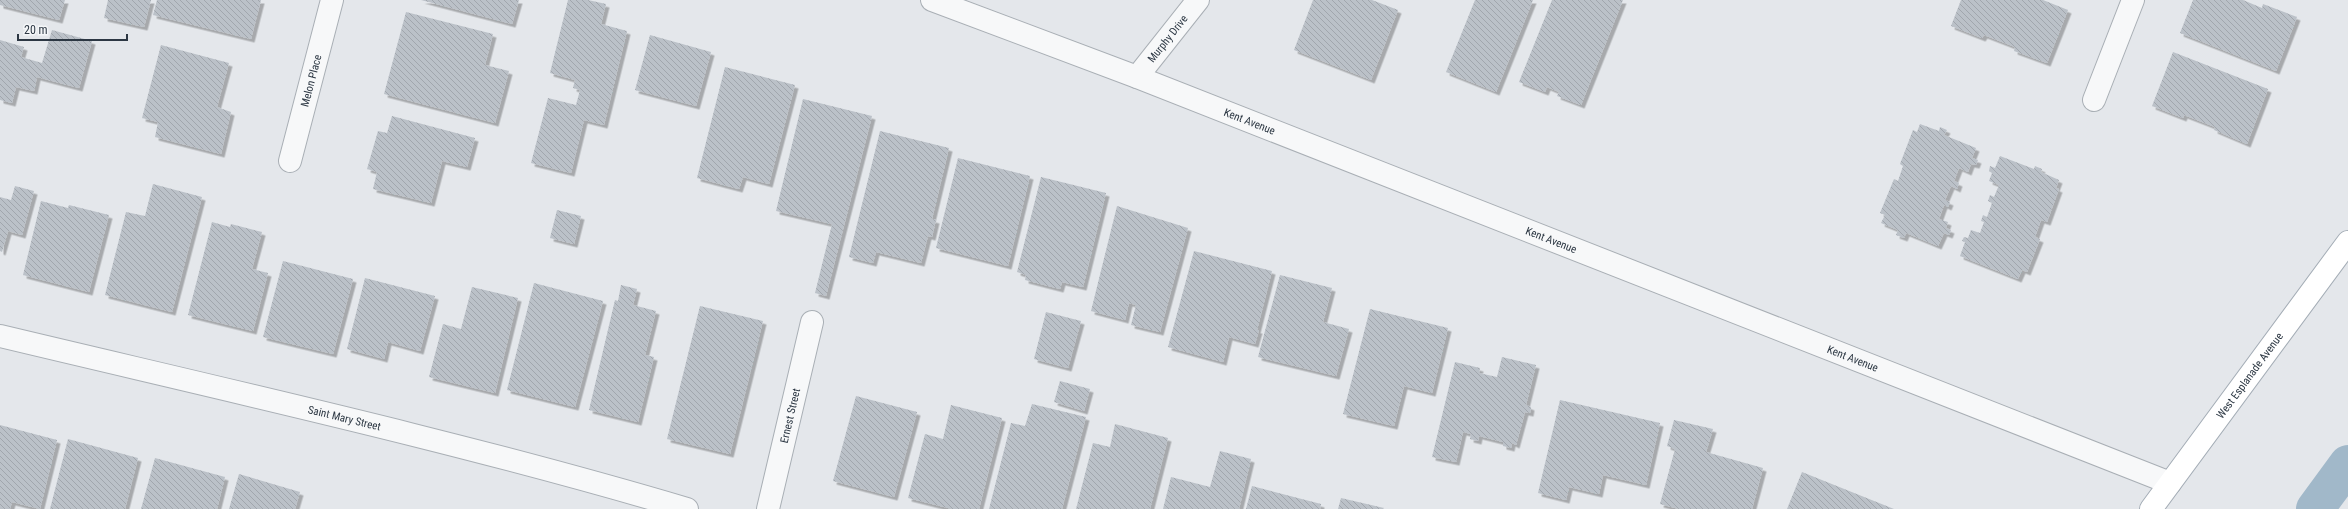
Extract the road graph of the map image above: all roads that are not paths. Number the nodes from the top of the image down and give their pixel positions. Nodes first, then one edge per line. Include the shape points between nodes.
1 (332, 0) edge
2 (932, 0) edge
3 (1198, 0) edge
4 (2133, 0) edge
5 (1137, 77) junction
6 (2094, 100) dead end
7 (290, 161) dead end
8 (2348, 242) edge
9 (812, 322) dead end
10 (0, 336) edge
11 (2170, 483) junction
12 (687, 509) edge
13 (768, 509) edge
14 (2151, 509) edge

1 - 7 street, Melon Place
2 - 5 street, Kent Avenue
3 - 5 street, Murphy Drive
4 - 6 street
5 - 11 street, Kent Avenue
8 - 11 main road, West Esplanade Avenue
9 - 13 street, Ernest Street
10 - 12 street, Saint Mary Street via 593,481
11 - 14 main road, West Esplanade Avenue

